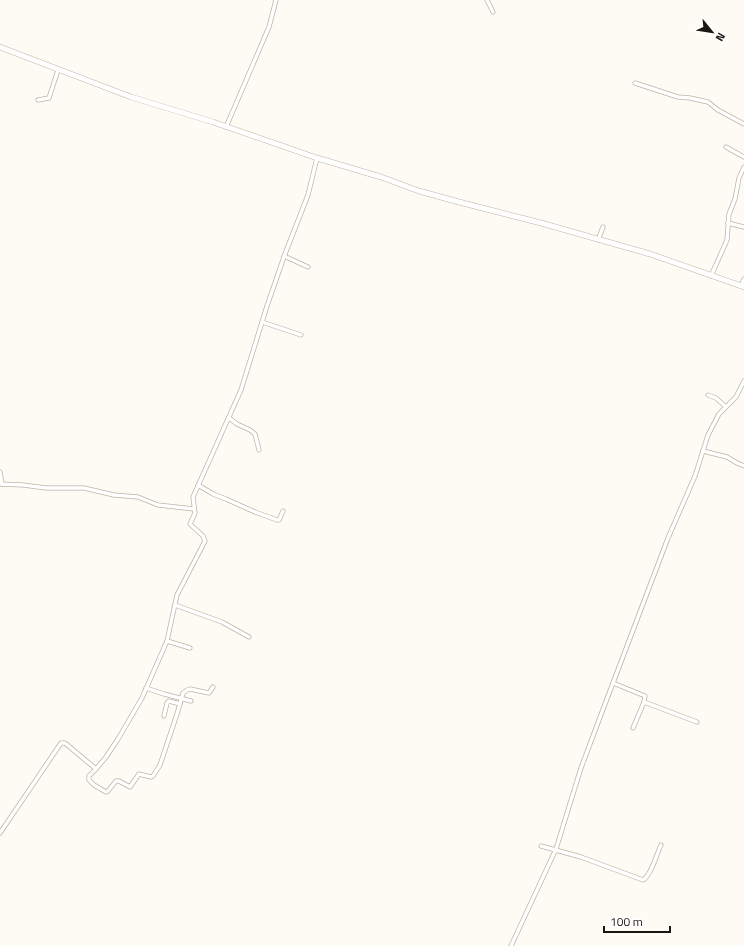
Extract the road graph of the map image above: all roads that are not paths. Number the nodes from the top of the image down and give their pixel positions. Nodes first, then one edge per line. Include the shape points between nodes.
1 (276, 0) edge
2 (487, 0) edge
3 (493, 12) dead end
4 (0, 47) edge
5 (58, 70) junction
6 (635, 83) dead end
7 (38, 100) dead end
8 (744, 124) edge
9 (226, 127) junction
10 (726, 148) dead end
11 (744, 157) edge
12 (317, 158) junction
13 (744, 167) edge
14 (728, 224) junction
15 (603, 227) dead end
16 (744, 227) edge
17 (598, 240) junction
18 (284, 256) junction
19 (308, 267) dead end
20 (711, 276) junction
21 (744, 279) edge
22 (743, 287) edge
23 (262, 322) junction
24 (301, 335) dead end
25 (744, 381) edge
26 (708, 396) dead end
27 (724, 405) junction
28 (229, 418) junction
29 (258, 450) dead end
30 (704, 451) junction
31 (744, 466) edge
32 (0, 472) edge
33 (1, 484) edge
34 (198, 485) junction
35 (194, 509) junction
36 (283, 511) dead end
37 (175, 605) junction
38 (249, 637) dead end
39 (167, 641) junction
40 (190, 648) dead end
41 (613, 683) junction
42 (213, 687) dead end
43 (146, 688) junction
44 (181, 699) junction
45 (191, 701) dead end
46 (644, 702) junction
47 (180, 704) junction
48 (164, 716) dead end
49 (697, 722) dead end
50 (634, 728) dead end
51 (96, 769) junction
52 (0, 833) edge
53 (661, 845) dead end
54 (541, 846) dead end
55 (553, 848) junction
56 (511, 946) edge

1 - 9 street via 269,27
2 - 3 street
4 - 5 main road
5 - 7 street via 49,98
5 - 9 main road via 131,97
6 - 8 street via 678,97 708,102
9 - 12 main road
10 - 11 street
12 - 17 main road via 419,191
12 - 18 street via 308,195
13 - 14 street
14 - 16 street
14 - 20 street via 726,244
15 - 17 street
17 - 20 main road via 650,254
18 - 19 street
18 - 23 street
20 - 22 main road
21 - 22 street
23 - 24 street
23 - 28 street via 241,390
25 - 27 street via 736,397
26 - 27 street via 716,398
27 - 30 street via 713,423
28 - 29 street via 255,434
28 - 34 street
30 - 31 street via 727,457
30 - 41 street
32 - 33 street
33 - 35 street via 84,488 138,497 158,505
34 - 35 street via 193,499
34 - 36 street via 212,494 277,520
35 - 37 street via 190,524 205,540 177,594
37 - 38 street via 222,622
37 - 39 street
39 - 40 street
39 - 43 street
41 - 46 street via 644,696
41 - 55 street
42 - 44 street via 209,693 187,690
43 - 44 street
43 - 51 street via 118,739
44 - 45 street
44 - 47 street
46 - 49 street
46 - 50 street
47 - 48 street via 169,701
47 - 51 street via 160,765 153,776 139,774 130,787 116,781 106,792 89,780 89,776
51 - 52 street via 73,748 65,743 61,744
53 - 55 street via 646,879 643,880
54 - 55 street
55 - 56 street

